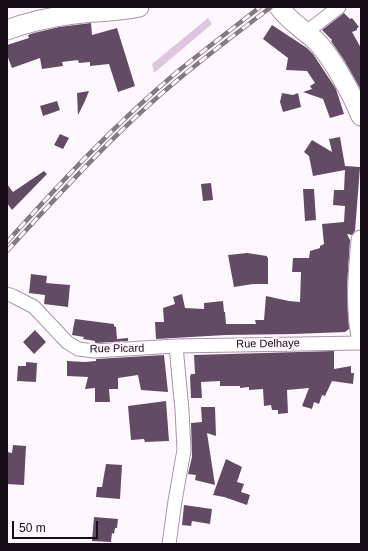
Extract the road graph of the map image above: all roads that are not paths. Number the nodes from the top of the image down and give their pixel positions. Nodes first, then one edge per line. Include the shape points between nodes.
1 (139, 7) edge
2 (339, 7) edge
3 (282, 12) edge
4 (7, 30) edge
5 (305, 32) junction
6 (361, 116) edge
7 (361, 240) edge
8 (7, 294) edge
9 (361, 337) edge
10 (361, 343) edge
11 (176, 346) junction
12 (169, 544) edge

1 - 4 street via 46,18
2 - 5 street
3 - 5 street
5 - 6 street via 316,41 331,61
7 - 9 street via 357,298
8 - 11 street, Rue Picard via 34,307 67,342 78,349 94,351
10 - 11 street, Rue Delhaye
11 - 12 street via 184,450

